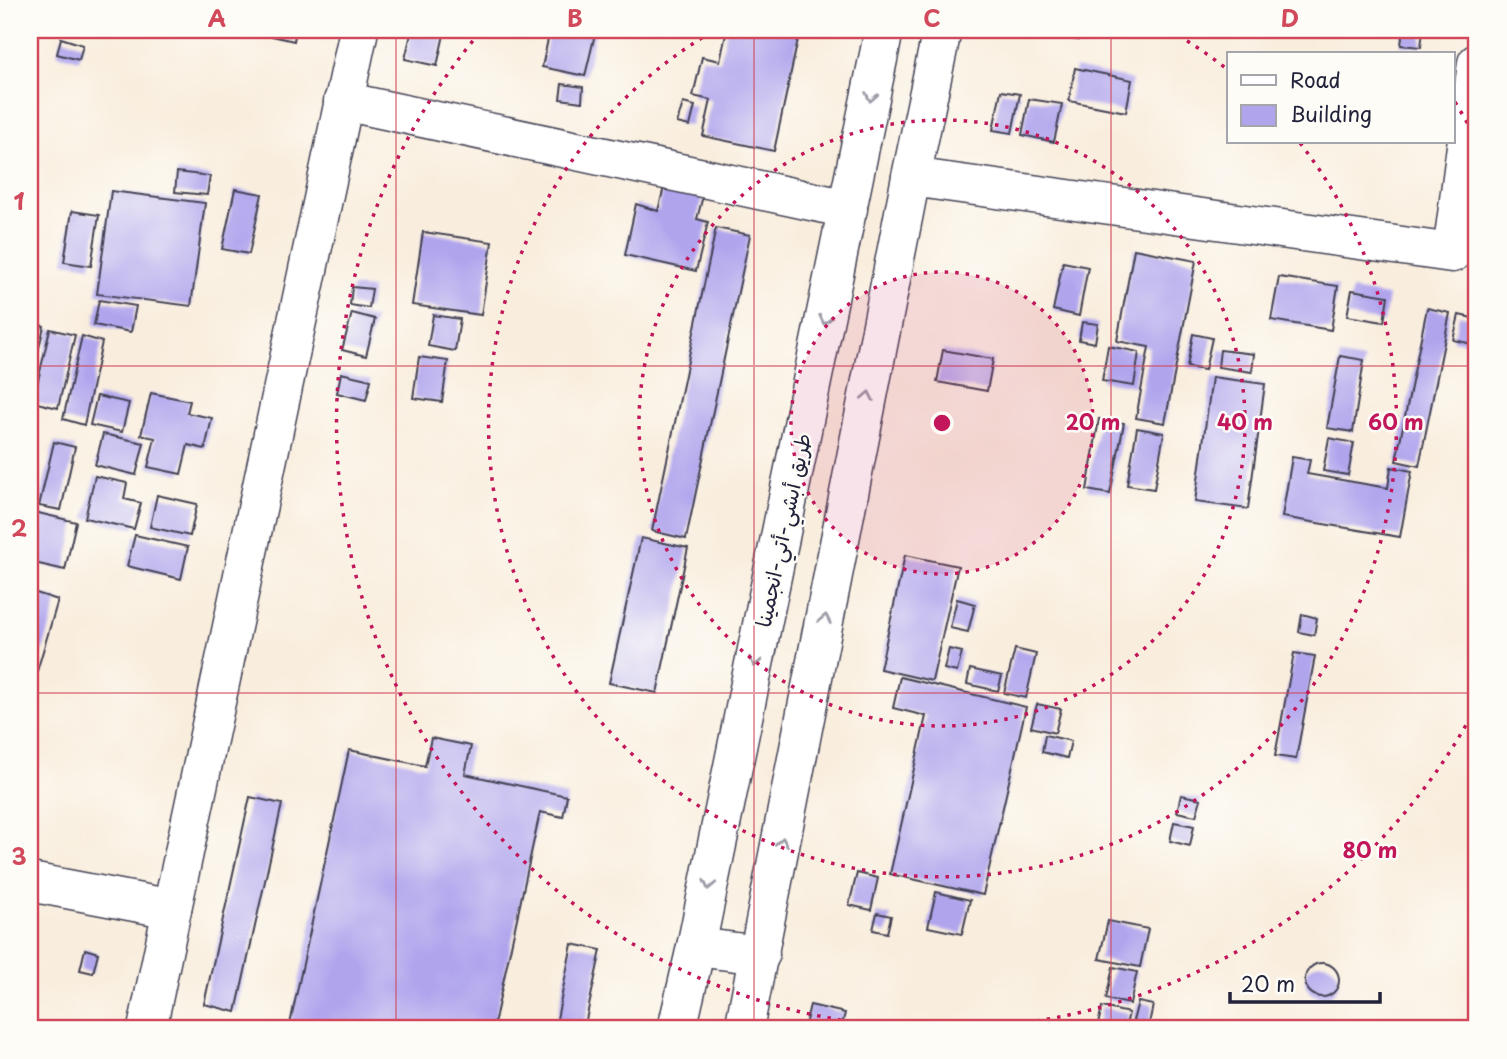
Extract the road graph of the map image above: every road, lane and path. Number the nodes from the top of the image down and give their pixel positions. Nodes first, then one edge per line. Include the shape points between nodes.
1 (359, 30) edge
2 (884, 30) edge
3 (942, 30) edge
4 (1477, 62) edge
5 (343, 101) junction
6 (911, 177) junction
7 (848, 209) junction
8 (1465, 253) edge
9 (30, 883) edge
10 (172, 909) junction
11 (696, 947) junction
12 (760, 955) junction
13 (147, 1029) edge
14 (677, 1029) edge
15 (744, 1029) edge

1 - 5 main road
2 -> 7 main road, طريق أبشي-أتي-انجمينا
3 - 6 main road
4 - 8 main road
5 - 7 main road
5 - 10 main road
6 - 8 main road
12 -> 6 main road
7 -> 11 main road, طريق أبشي-أتي-انجمينا
9 - 10 main road
10 - 13 main road
11 - 12 main road
11 - 14 main road, طريق أبشي-أتي-انجمينا
12 - 15 main road

